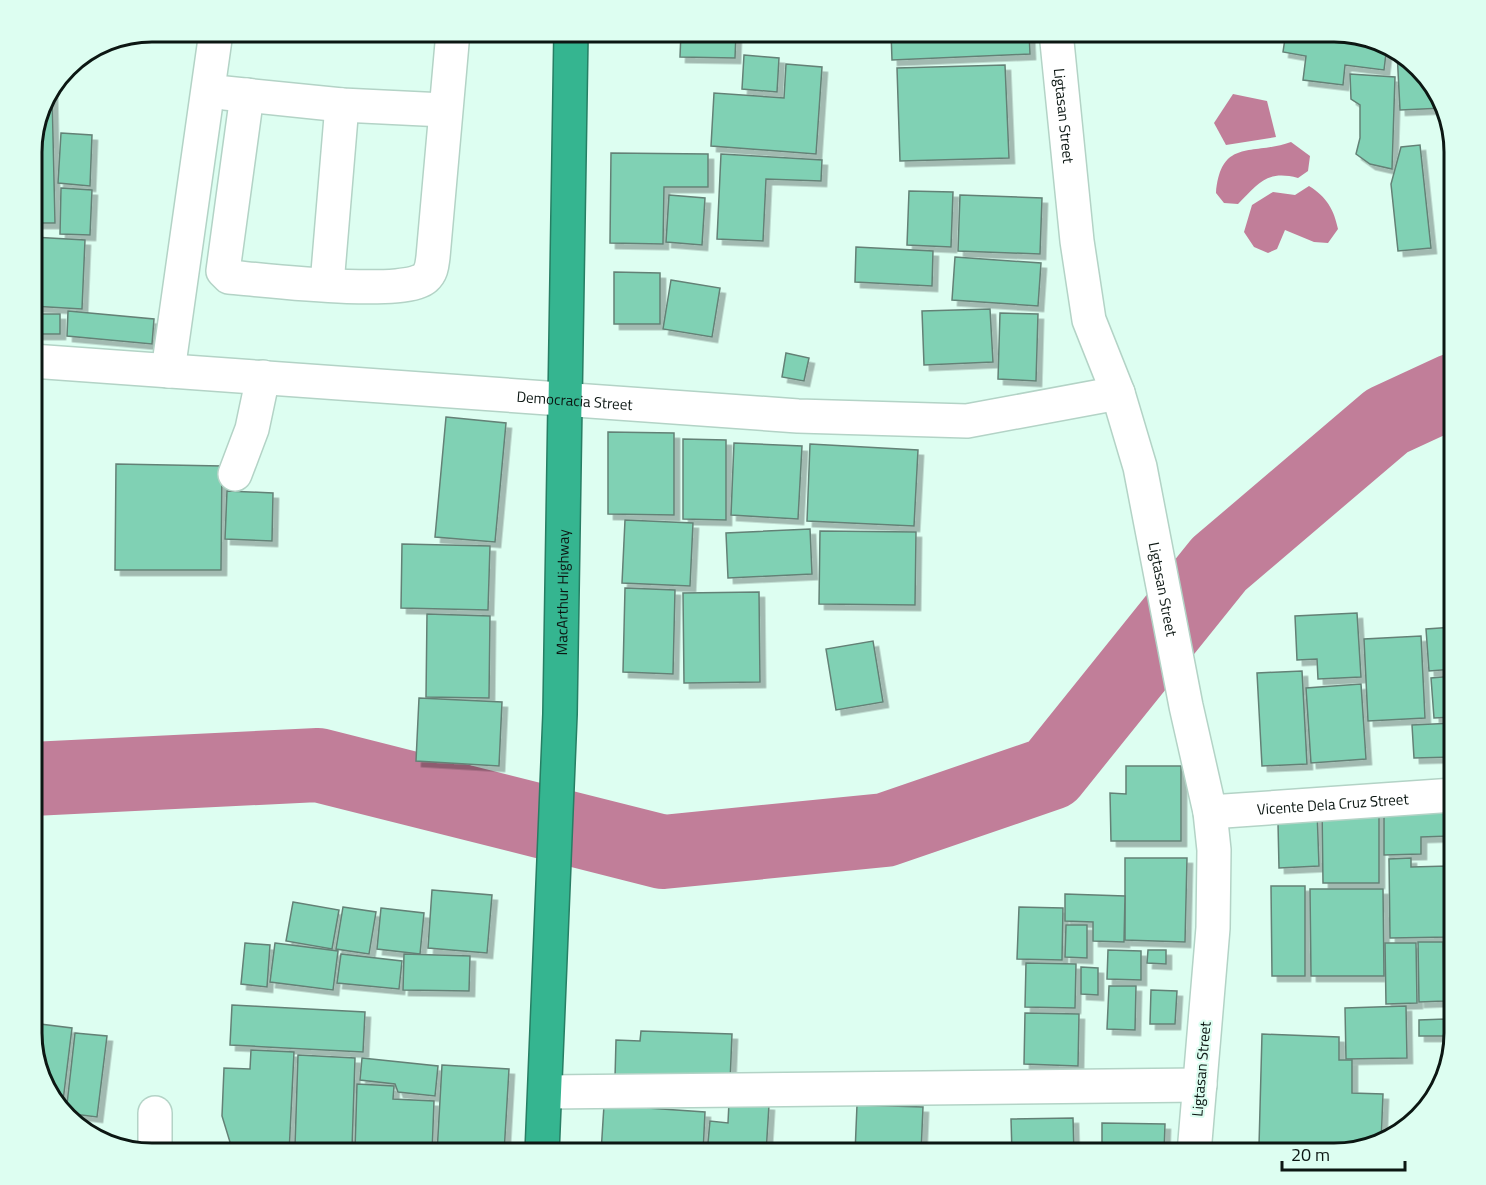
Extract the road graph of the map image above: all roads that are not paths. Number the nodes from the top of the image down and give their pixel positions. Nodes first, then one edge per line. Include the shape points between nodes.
1 (215, 42) edge
2 (452, 42) edge
3 (571, 42) edge
4 (1057, 42) edge
5 (208, 91) junction
6 (247, 95) junction
7 (342, 105) junction
8 (444, 110) junction
9 (327, 284) junction
10 (42, 362) edge
11 (168, 370) junction
12 (263, 377) junction
13 (1118, 393) junction
14 (564, 398) junction
15 (235, 474) dead end
16 (1444, 796) edge
17 (1210, 812) junction
18 (1200, 1085) junction
19 (546, 1092) junction
20 (155, 1113) dead end
21 (155, 1143) edge
22 (543, 1143) edge
23 (1195, 1143) edge

1 - 5 street
2 - 8 street
3 - 14 highway, MacArthur Highway
4 - 13 street, Ligtasan Street via 1077,242 1089,320
5 - 6 street
5 - 11 street
6 - 7 street
6 - 9 street via 223,271 229,278
7 - 8 street
7 - 9 street
8 - 9 street via 431,270 424,279 388,288
10 - 11 street, Democracia Street
11 - 12 street, Democracia Street
12 - 14 street, Democracia Street
12 - 15 street via 252,429
13 - 14 street, Democracia Street via 967,421 798,416
13 - 17 street, Ligtasan Street via 1140,467
14 - 19 highway, MacArthur Highway via 560,714
16 - 17 street, Vicente Dela Cruz Street
17 - 18 street, Ligtasan Street via 1214,850 1213,928
18 - 19 street
18 - 23 street, Ligtasan Street
19 - 22 highway, MacArthur Highway
20 - 21 street

